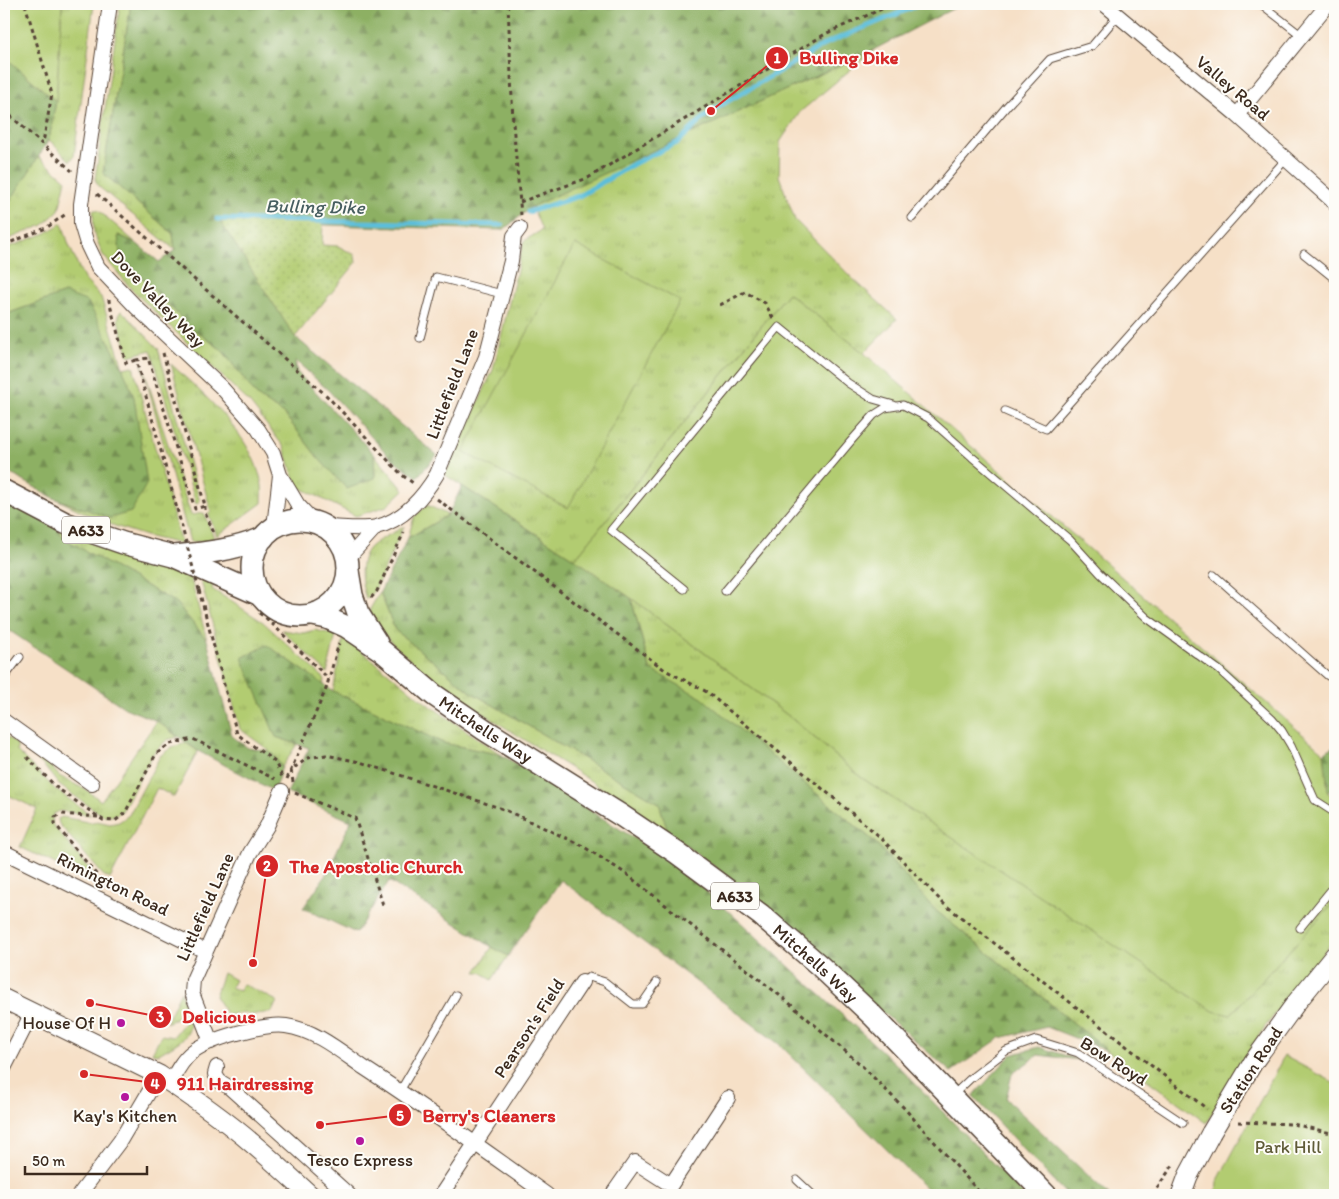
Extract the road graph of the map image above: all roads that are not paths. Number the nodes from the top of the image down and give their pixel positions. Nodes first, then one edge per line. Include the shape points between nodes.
1 (110, 4) edge
2 (1104, 4) edge
3 (1261, 4) edge
4 (1328, 4) edge
5 (1118, 16) junction
6 (1302, 36) junction
7 (1238, 115) junction
8 (1286, 159) junction
9 (1335, 203) edge
10 (912, 218) dead end
11 (520, 228) road end
12 (1304, 254) dead end
13 (1335, 279) edge
14 (502, 294) junction
15 (420, 338) dead end
16 (895, 405) junction
17 (1005, 411) dead end
18 (280, 474) junction
19 (4, 491) edge
20 (320, 525) junction
21 (376, 527) junction
22 (268, 532) junction
23 (173, 556) junction
24 (348, 565) junction
25 (1214, 575) dead end
26 (684, 589) dead end
27 (725, 591) dead end
28 (260, 596) junction
29 (312, 615) junction
30 (352, 620) junction
31 (20, 657) dead end
32 (1335, 673) edge
33 (4, 678) edge
34 (4, 721) edge
35 (92, 784) dead end
36 (283, 788) road end
37 (1335, 813) edge
38 (4, 852) edge
39 (1335, 885) edge
40 (1300, 928) dead end
41 (205, 951) junction
42 (1335, 955) edge
43 (582, 982) joint
44 (657, 982) dead end
45 (456, 995) dead end
46 (4, 998) edge
47 (32, 1013) junction
48 (211, 1042) junction
49 (5, 1060) edge
50 (217, 1067) dead end
51 (164, 1079) junction
52 (400, 1091) junction
53 (952, 1097) junction
54 (728, 1098) dead end
55 (1183, 1123) dead end
56 (476, 1144) junction
57 (796, 1180) dead end
58 (84, 1194) edge
59 (310, 1195) edge
60 (349, 1195) edge
61 (442, 1195) edge
62 (547, 1195) edge
63 (612, 1195) edge
64 (813, 1195) edge
65 (1046, 1195) edge
66 (1182, 1195) edge

1 - 18 street, Dove Valley Way via 81,204 87,244 98,267 115,286 222,388 258,429 273,453
2 - 5 street, Valley Road
3 - 6 lane
4 - 6 street
5 - 7 street, Valley Road
5 - 10 lane via 1092,46 1050,58
6 - 7 street
7 - 8 street, Valley Road
8 - 9 street, Valley Road
8 - 17 lane via 1046,429
11 - 14 street, Littlefield Lane via 514,236
12 - 13 lane
14 - 15 lane via 436,277
14 - 21 street, Littlefield Lane via 486,357 437,474 426,492 405,512
16 - 26 lane via 873,399 848,383 779,327 611,530
16 - 27 lane via 874,415 850,441
16 - 37 lane via 912,408 928,418 1070,540 1147,618 1219,670 1272,719 1291,746 1316,800
18 - 20 street, Dove Valley Way via 298,505
18 - 22 street, Dove Valley Way
19 - 23 main road, A633 via 65,522 123,543
20 - 21 street, Littlefield Lane
20 - 22 main road via 301,520 288,521
20 - 24 main road via 339,541
21 - 24 street, Littlefield Lane
22 - 23 main road via 244,546
22 - 28 main road via 255,551 252,566 253,581
23 - 28 main road, A633
24 - 29 main road via 346,583 335,600
24 - 30 main road, Mitchells Way / A633
25 - 32 lane via 1328,676
28 - 29 main road via 285,614
29 - 30 main road
30 - 53 main road, Mitchells Way / A633 via 381,650 434,695 630,821 761,915 872,1015
31 - 33 lane
34 - 35 street
36 - 41 street, Littlefield Lane
38 - 41 street, Rimington Road
39 - 40 lane
41 - 48 street, Littlefield Lane via 193,980 192,993
42 - 66 street, Station Road, bridge via 1254,1061 1211,1133 1188,1176
43 - 44 lane via 590,977 596,978 633,1004 642,1004
43 - 56 street, Pearson's Field
45 - 52 lane
46 - 47 street
47 - 49 street
47 - 51 street
48 - 51 street via 194,1050
48 - 52 street via 270,1025 303,1030
50 - 60 street via 215,1074 219,1082
51 - 58 street
51 - 59 street via 252,1143
52 - 56 street
53 - 55 lane, Bow Royd via 1006,1051 1036,1040 1078,1053
53 - 65 main road, Mitchells Way / A633
54 - 63 street via 671,1186 635,1162
56 - 61 street, Pearson's Field
56 - 62 street
57 - 64 lane

